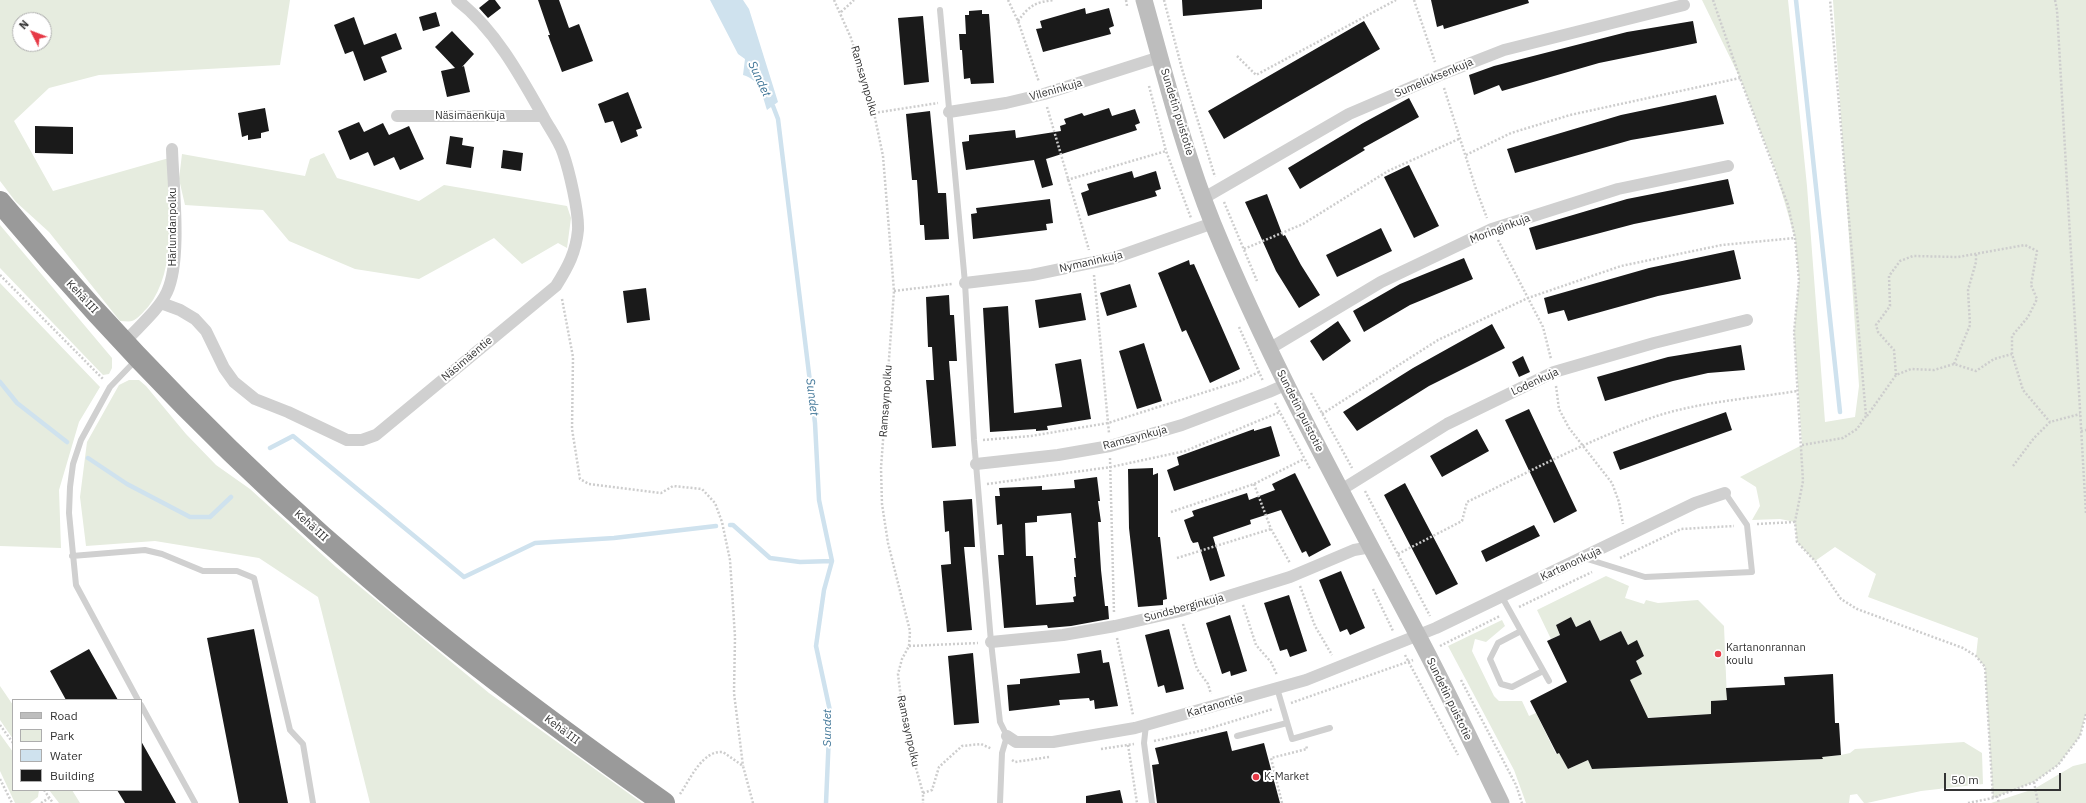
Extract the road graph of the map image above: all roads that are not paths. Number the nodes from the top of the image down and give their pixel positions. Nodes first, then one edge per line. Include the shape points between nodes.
1 (457, 0) edge
2 (1144, 0) edge
3 (1684, 6) dead end
4 (940, 10) dead end
5 (1160, 57) junction
6 (949, 107) junction
7 (396, 116) dead end
8 (543, 116) junction
9 (172, 149) dead end
10 (1728, 166) dead end
11 (1204, 198) junction
12 (0, 202) edge
13 (1213, 223) junction
14 (965, 283) junction
15 (161, 303) junction
16 (1747, 320) dead end
17 (1269, 349) junction
18 (131, 350) junction
19 (1287, 384) junction
20 (976, 464) junction
21 (1341, 490) junction
22 (1725, 493) joint
23 (1371, 547) junction
24 (72, 556) junction
25 (1584, 558) junction
26 (1502, 596) junction
27 (1521, 631) junction
28 (1418, 636) junction
29 (990, 642) junction
30 (1543, 671) junction
31 (1549, 681) dead end
32 (1279, 688) junction
33 (137, 699) edge
34 (142, 707) edge
35 (1287, 723) junction
36 (1141, 726) junction
37 (1330, 728) dead end
38 (1007, 736) junction
39 (1237, 736) dead end
40 (671, 800) edge
41 (195, 803) edge
42 (313, 803) edge
43 (1000, 803) edge
44 (1152, 803) edge
45 (1501, 803) edge

1 - 8 street, Näsimäentie via 468,8 513,62
2 - 5 street, Sundetin puistotie
3 - 11 street, Sumeliuksenkuja via 1504,50 1440,75 1349,114
4 - 6 lane
5 - 6 street, Vileninkuja via 1044,94 1006,103
5 - 11 street, Sundetin puistotie via 1178,122
6 - 14 lane
7 - 8 street, Näsimäenkuja
8 - 15 street, Näsimäentie via 563,152 574,197 578,228 575,251 568,267 556,286 376,435 362,440 348,440 255,399 227,373 206,331 196,319
9 - 15 street, Härlundanpolku via 175,248 173,275
10 - 17 street, Moringinkuja via 1618,189 1492,229 1381,282
11 - 13 street, Sundetin puistotie
12 - 18 highway, Kehä III via 62,276
13 - 14 street, Nymaninkuja via 1114,258 1032,275
13 - 17 street, Sundetin puistotie
14 - 20 lane
15 - 18 street
16 - 21 street, Lodenkuja via 1554,372 1447,424
17 - 19 street, Sundetin puistotie
18 - 24 lane via 81,440 73,464 69,514
18 - 40 highway, Kehä III via 221,441 370,578 481,669 578,742
19 - 20 street, Ramsaynkuja via 1182,425 1110,446
19 - 21 street, Sundetin puistotie
20 - 29 lane
21 - 23 street, Sundetin puistotie
22 - 25 street, Kartanonkuja via 1694,503
22 - 25 lane via 1747,525 1752,572 1645,577
23 - 28 street, Sundetin puistotie
23 - 29 street, Sundsberginkuja via 1354,550 1290,577 1180,612 1064,635
24 - 33 lane via 76,585
24 - 42 lane via 145,550 162,554 203,571 237,572 254,578 290,730 304,744
25 - 26 street, Kartanonkuja
26 - 27 lane
26 - 28 street, Kartanonkuja
27 - 30 lane
27 - 30 lane via 1498,643 1490,659 1500,684 1512,687
28 - 32 street, Kartanontie
28 - 45 street, Sundetin puistotie
29 - 38 lane via 1000,722
30 - 31 lane
32 - 35 lane
32 - 36 street, Kartanontie
34 - 41 lane
35 - 37 lane via 1292,739
35 - 39 lane
36 - 38 street, Kartanontie via 1053,742 1016,742
36 - 44 lane
38 - 43 lane via 1002,753

